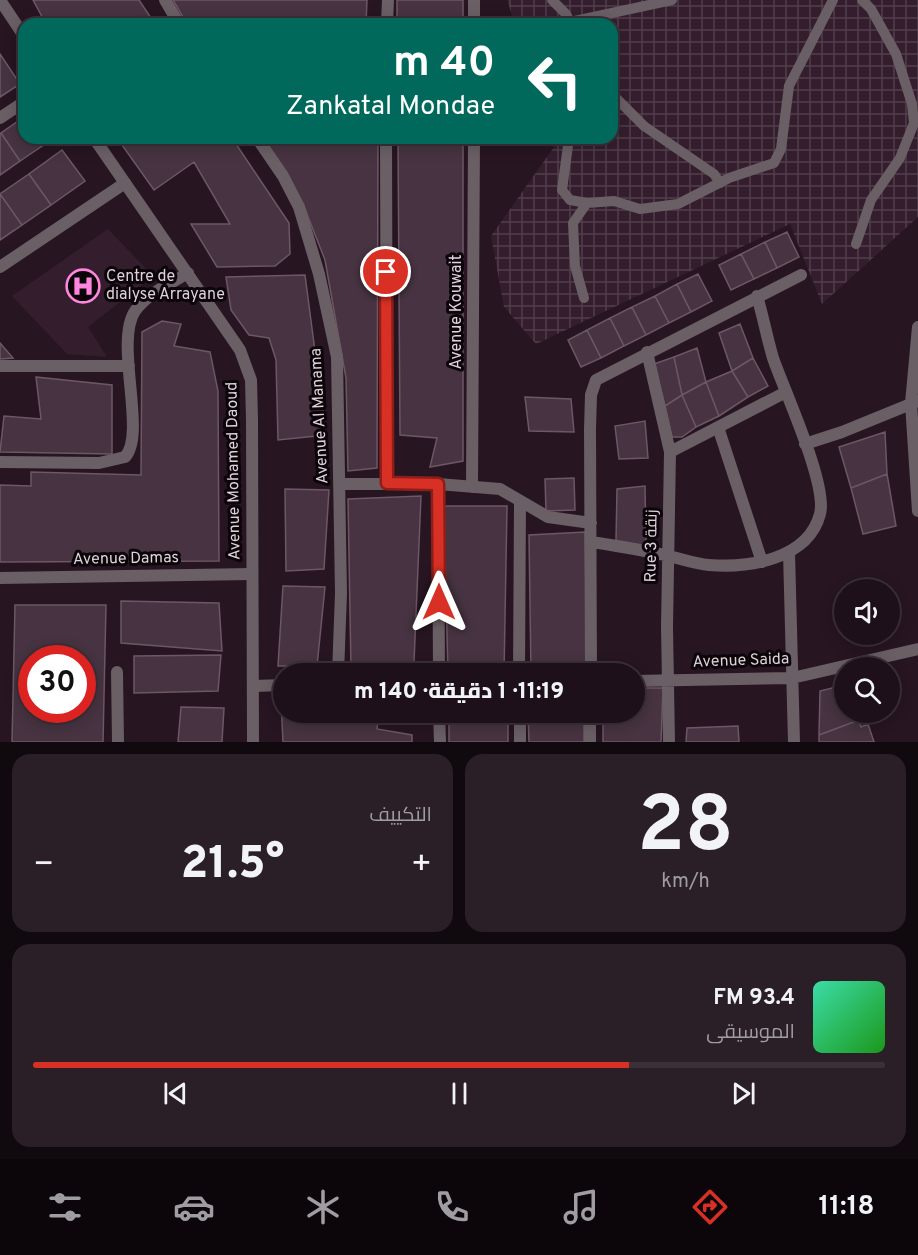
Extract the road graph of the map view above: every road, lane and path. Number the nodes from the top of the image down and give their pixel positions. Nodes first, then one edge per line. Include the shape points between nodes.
1 (0, 0) edge
2 (165, 0) edge
3 (388, 0) edge
4 (474, 0) edge
5 (552, 0) edge
6 (672, 0) edge
7 (833, 0) edge
8 (862, 0) edge
9 (176, 18) edge
10 (387, 18) edge
11 (474, 18) edge
12 (568, 18) edge
13 (592, 18) edge
14 (18, 27) edge
15 (618, 100) edge
16 (18, 106) edge
17 (0, 118) edge
18 (98, 144) edge
19 (261, 144) edge
20 (386, 144) edge
21 (474, 144) edge
22 (568, 144) edge
23 (125, 183) junction
24 (720, 183) junction
25 (587, 203) junction
26 (856, 244) dead end
27 (0, 267) edge
28 (188, 273) junction
29 (801, 275) dead end
30 (758, 296) junction
31 (584, 298) dead end
32 (918, 327) edge
33 (647, 352) junction
34 (0, 366) edge
35 (129, 366) junction
36 (786, 392) junction
37 (914, 402) edge
38 (718, 427) junction
39 (805, 444) junction
40 (670, 452) junction
41 (0, 462) edge
42 (387, 483) junction
43 (340, 484) junction
44 (438, 484) junction
45 (472, 487) junction
46 (520, 502) junction
47 (918, 511) edge
48 (591, 523) junction
49 (592, 542) junction
50 (789, 552) junction
51 (668, 556) junction
52 (762, 562) junction
53 (252, 574) junction
54 (0, 578) edge
55 (918, 650) edge
56 (338, 663) edge
57 (439, 663) edge
58 (519, 663) edge
59 (591, 663) edge
60 (117, 672) dead end
61 (792, 678) junction
62 (667, 680) junction
63 (645, 681) edge
64 (273, 685) edge
65 (253, 686) junction
66 (439, 723) edge
67 (520, 723) edge
68 (590, 723) edge
69 (118, 742) edge
70 (253, 742) edge
71 (440, 742) edge
72 (520, 742) edge
73 (590, 742) edge
74 (669, 742) edge
75 (794, 742) edge

1 - 14 street
2 - 9 street
3 - 10 street
4 - 11 street
5 - 12 lane
6 - 13 lane
7 - 24 lane via 789,86 778,158 774,163
8 - 26 lane via 872,9 896,54 914,123 900,158 871,200
15 - 24 lane via 645,126 714,174
16 - 17 street
18 - 23 street, Avenue Mohamed Daoud
19 - 43 street, Avenue Al Manama via 299,207 319,274 337,357
20 - 42 street
21 - 45 street, Avenue Kouwait
22 - 25 lane via 562,190 570,200
23 - 27 street
23 - 28 street, Avenue Mohamed Daoud
24 - 25 lane via 678,204 640,209 614,201
25 - 31 lane via 573,223 575,266
28 - 35 street via 153,294 134,312
28 - 53 street, Avenue Mohamed Daoud via 231,336 249,371
29 - 30 street
30 - 33 street
30 - 36 street
32 - 37 street
33 - 40 street, Rue 3 زنقة
33 - 48 street via 596,380 592,387
34 - 35 street
35 - 41 street via 132,442 125,457 99,463
36 - 38 street
36 - 39 street
37 - 39 street
37 - 47 street
38 - 40 street
38 - 52 street
39 - 50 street via 819,488 820,514 806,541
40 - 51 street, Rue 3 زنقة
42 - 43 street
42 - 44 street
43 - 56 street, Avenue Al Manama
44 - 45 street
44 - 57 street
45 - 46 street via 502,489
46 - 48 street via 548,517
46 - 58 street
48 - 49 street
49 - 51 street
49 - 59 street
50 - 52 street
50 - 61 street
51 - 52 street via 707,565
51 - 62 street, Rue 3 زنقة
53 - 54 street, Avenue Damas
53 - 65 street, Avenue Mohamed Daoud
55 - 61 street, Avenue Saida
60 - 69 street
61 - 62 street, Avenue Saida
61 - 75 street
62 - 63 street, Avenue Saida
62 - 74 street, Rue 3 زنقة
64 - 65 street
65 - 70 street, Avenue Mohamed Daoud
66 - 71 street
67 - 72 street
68 - 73 street

